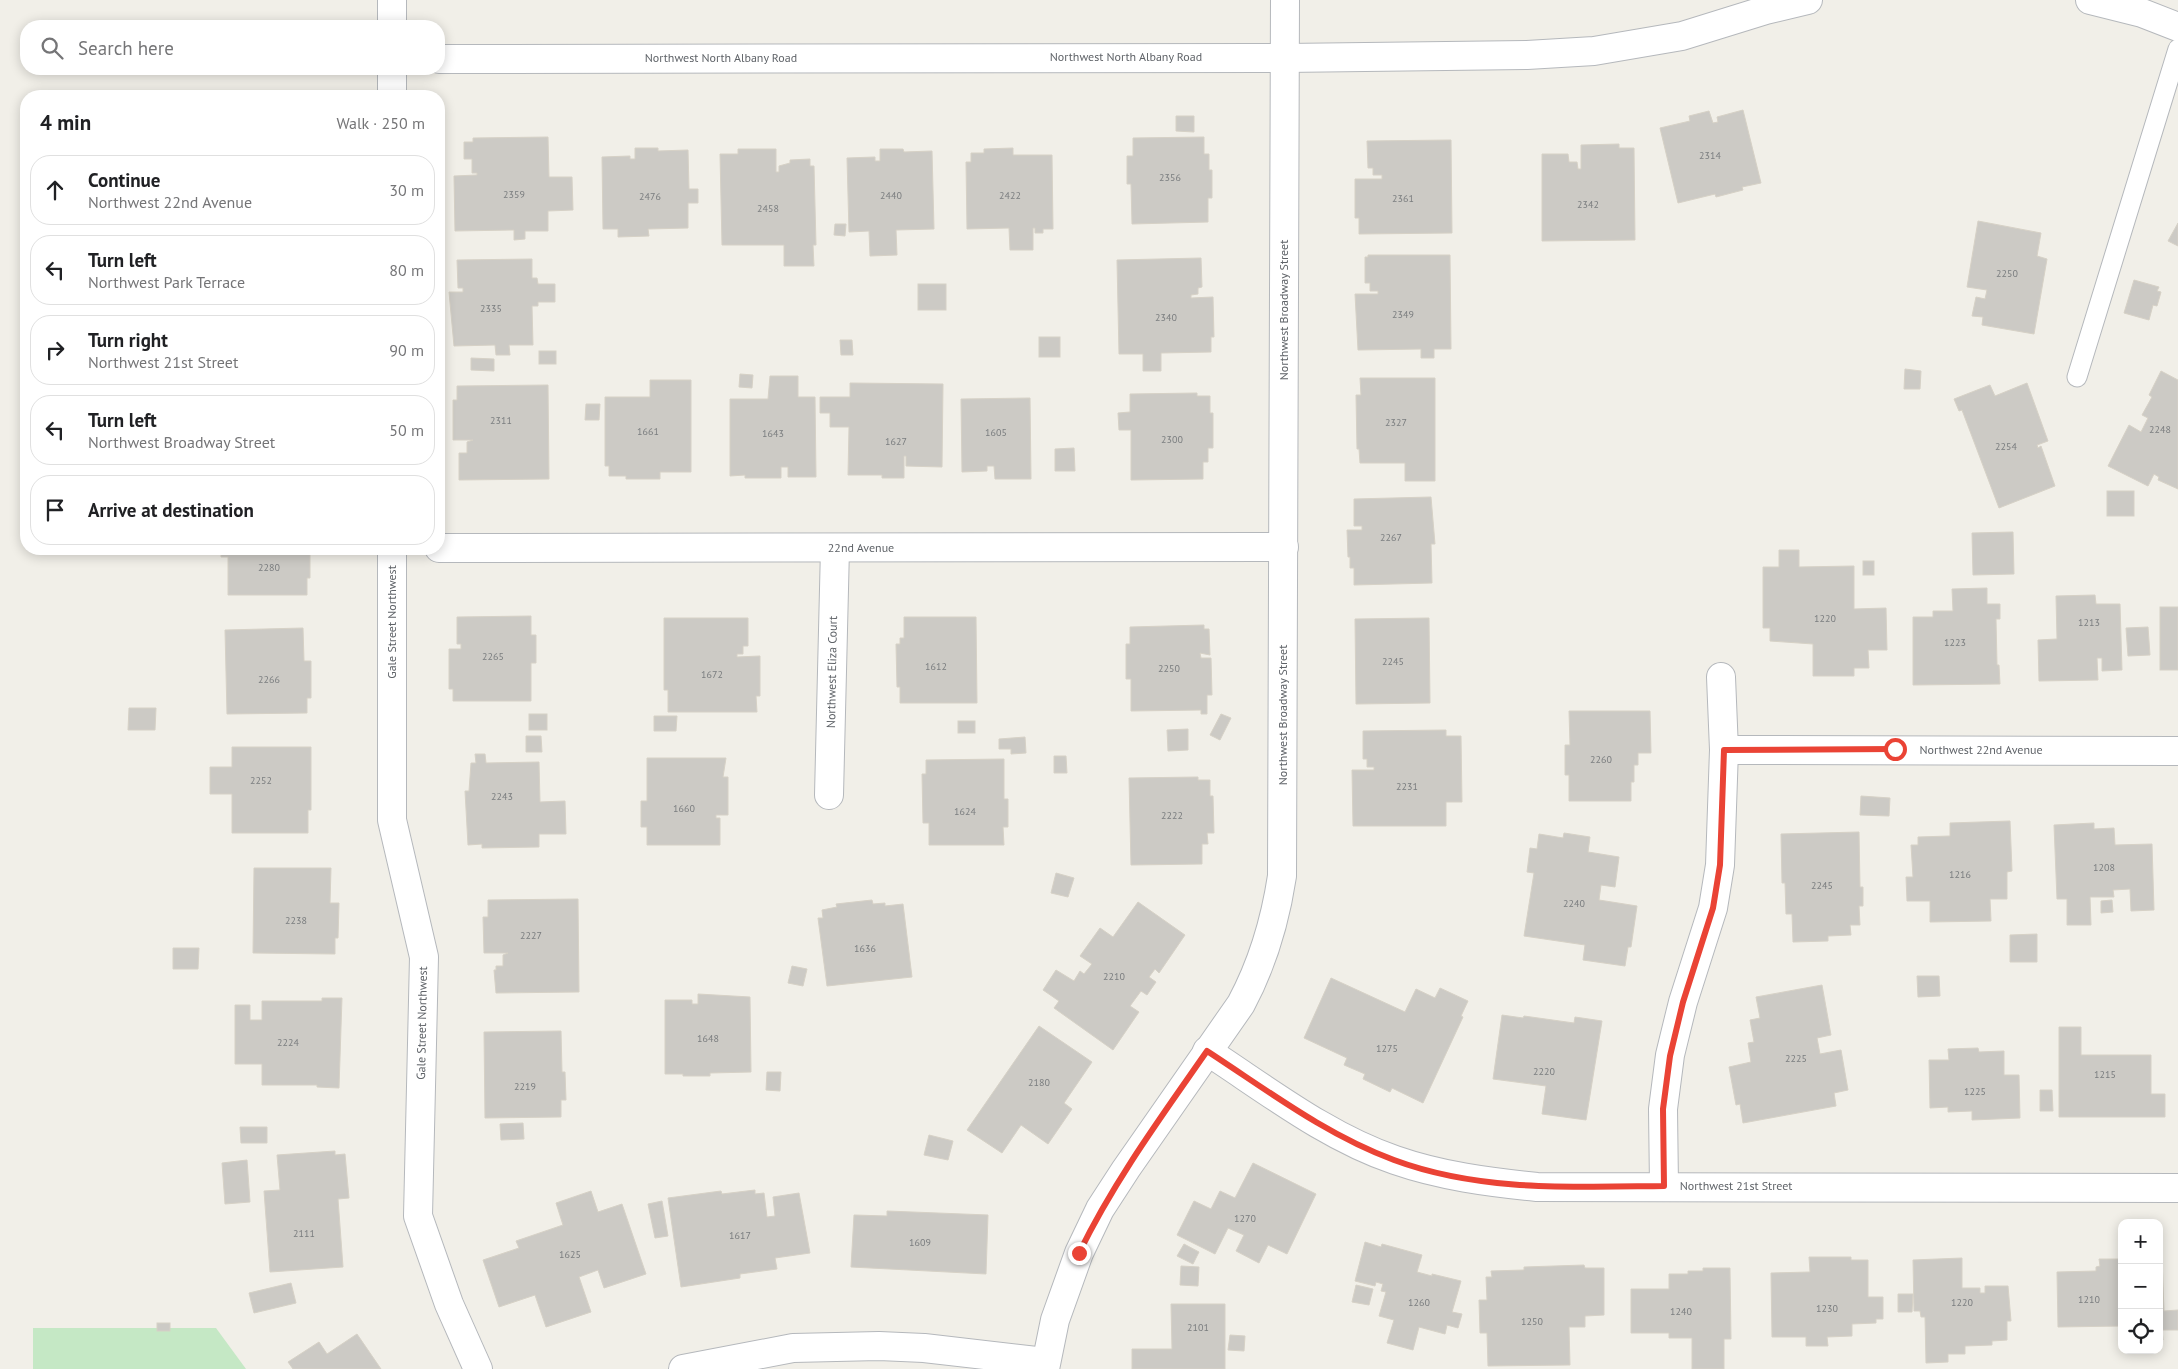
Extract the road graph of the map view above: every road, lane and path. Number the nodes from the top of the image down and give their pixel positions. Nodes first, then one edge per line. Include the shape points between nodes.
1 (392, 0) edge
2 (1285, 0) edge
3 (1808, 0) edge
4 (2090, 0) edge
5 (392, 20) edge
6 (2178, 28) edge
7 (2178, 49) edge
8 (1285, 58) junction
9 (445, 59) edge
10 (392, 75) edge
11 (392, 90) edge
12 (2077, 377) dead end
13 (1284, 547) junction
14 (445, 548) edge
15 (834, 548) junction
16 (392, 555) edge
17 (1721, 677) dead end
18 (1724, 750) junction
19 (2178, 751) edge
20 (829, 795) dead end
21 (1207, 1051) junction
22 (1664, 1186) junction
23 (2178, 1188) edge
24 (1045, 1366) edge
25 (478, 1369) edge
26 (683, 1369) edge

1 - 5 street
2 - 8 street, Northwest Broadway Street
3 - 8 street, Northwest North Albany Road via 1682,36 1594,51
4 - 6 street
7 - 12 lane
8 - 9 street, Northwest North Albany Road
8 - 13 street, Northwest Broadway Street
10 - 11 street
13 - 15 street, 22nd Avenue
13 - 21 street, Northwest Broadway Street via 1282,876 1275,920 1256,976
14 - 15 street, 22nd Avenue
15 - 20 street, Northwest Eliza Court
16 - 25 street, Gale Street Northwest via 392,820 424,958 418,1216 448,1304
17 - 18 street
18 - 19 street, Northwest 22nd Avenue
18 - 22 street via 1720,865 1713,908 1683,1002 1670,1056 1663,1109
21 - 22 street, Northwest 21st Street via 1331,1131 1394,1160 1470,1180 1536,1187
21 - 24 street, Northwest Broadway Street via 1100,1210 1079,1253 1055,1320
22 - 23 street, Northwest 21st Street
24 - 26 street via 924,1348 879,1346 793,1348

